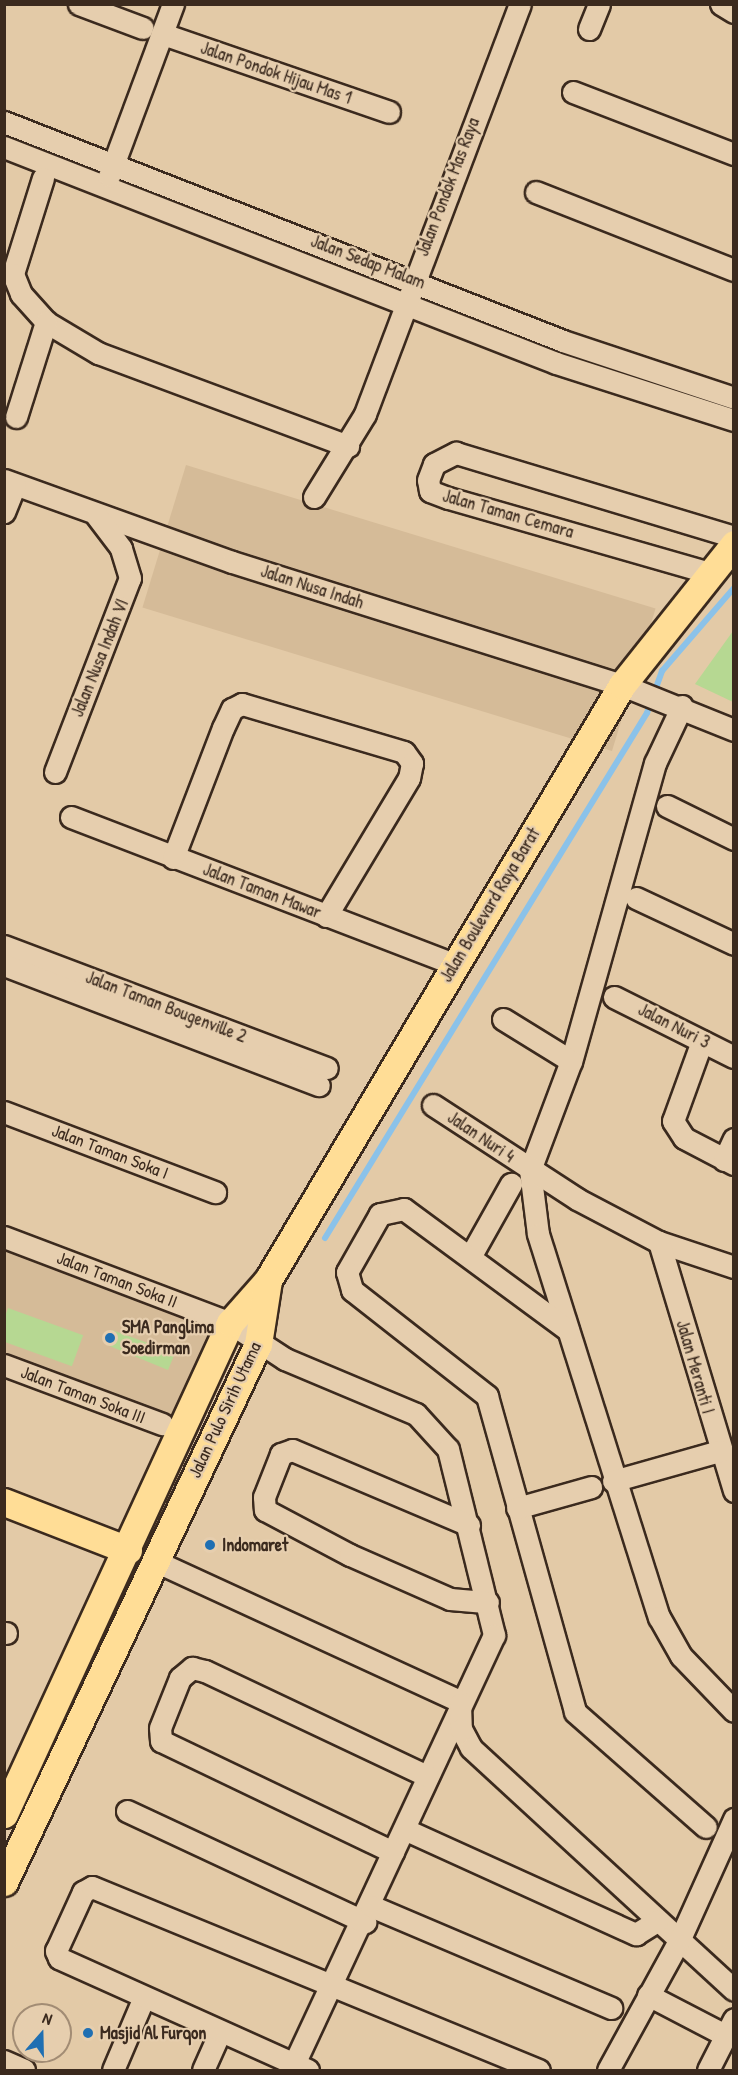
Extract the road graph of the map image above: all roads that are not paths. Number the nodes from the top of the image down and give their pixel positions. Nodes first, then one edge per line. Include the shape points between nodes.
1 (80, 4) edge
2 (519, 4) edge
3 (599, 4) edge
4 (721, 4) edge
5 (166, 6) edge
6 (734, 12) edge
7 (589, 29) dead end
8 (153, 31) junction
9 (573, 92) dead end
10 (389, 112) dead end
11 (4, 122) edge
12 (4, 147) edge
13 (734, 154) edge
14 (114, 163) junction
15 (43, 178) dead end
16 (106, 185) junction
17 (536, 192) dead end
18 (734, 270) edge
19 (412, 279) junction
20 (406, 300) junction
21 (46, 322) junction
22 (734, 398) edge
23 (16, 417) dead end
24 (734, 420) edge
25 (348, 446) junction
26 (10, 482) edge
27 (314, 497) dead end
28 (4, 512) edge
29 (96, 515) junction
30 (734, 537) edge
31 (734, 544) edge
32 (710, 573) junction
33 (630, 688) junction
34 (673, 703) junction
35 (734, 730) edge
36 (55, 772) dead end
37 (668, 806) dead end
38 (71, 818) dead end
39 (734, 839) edge
40 (173, 858) junction
41 (636, 898) dead end
42 (326, 916) junction
43 (734, 945) edge
44 (4, 946) edge
45 (454, 964) junction
46 (4, 965) edge
47 (614, 996) dead end
48 (503, 1020) dead end
49 (702, 1041) junction
50 (734, 1057) edge
51 (571, 1061) junction
52 (433, 1105) dead end
53 (4, 1112) edge
54 (734, 1140) edge
55 (729, 1162) edge
56 (530, 1170) junction
57 (512, 1184) dead end
58 (215, 1192) dead end
59 (4, 1237) edge
60 (659, 1242) junction
61 (470, 1257) junction
62 (734, 1267) edge
63 (268, 1280) junction
64 (230, 1323) junction
65 (568, 1329) junction
66 (258, 1344) junction
67 (4, 1365) edge
68 (162, 1424) dead end
69 (720, 1451) junction
70 (613, 1481) junction
71 (591, 1487) dead end
72 (734, 1491) edge
73 (4, 1502) edge
74 (517, 1508) junction
75 (469, 1525) junction
76 (128, 1550) junction
77 (155, 1561) junction
78 (488, 1602) junction
79 (95, 1621) junction
80 (121, 1633) junction
81 (460, 1701) junction
82 (734, 1711) edge
83 (427, 1776) junction
84 (127, 1811) dead end
85 (4, 1814) edge
86 (734, 1819) edge
87 (706, 1827) dead end
88 (404, 1829) junction
89 (727, 1851) edge
90 (393, 1852) junction
91 (4, 1882) edge
92 (368, 1914) junction
93 (657, 1921) junction
94 (680, 1941) junction
95 (333, 1987) junction
96 (734, 1990) edge
97 (648, 1995) junction
98 (144, 1997) junction
99 (611, 2008) dead end
100 (729, 2027) edge
101 (220, 2032) junction
102 (4, 2061) edge
103 (298, 2068) edge
104 (24, 2070) edge
105 (113, 2070) edge
106 (203, 2070) edge
107 (539, 2070) edge
108 (608, 2070) edge
109 (708, 2070) edge

1 - 8 street, Jalan Pondok Hijau Mas 1
2 - 19 street, Jalan Pondok Mas Raya
3 - 7 street
4 - 6 street
5 - 8 street
8 - 10 street, Jalan Pondok Hijau Mas 1
8 - 14 street
9 - 13 street
11 - 14 street, Jalan Sedap Malam
12 - 16 street, Jalan Sedap Malam
14 - 16 street
14 - 19 street, Jalan Sedap Malam
15 - 21 street via 13,274 21,294
16 - 20 street, Jalan Sedap Malam
17 - 18 street
19 - 20 street, Jalan Pondok Mas Raya
19 - 22 street, Jalan Sedap Malam via 563,341
20 - 24 street, Jalan Sedap Malam via 556,363
20 - 25 street, Jalan Pondok Mas Raya
21 - 23 street
21 - 25 street via 98,352
25 - 27 street, Jalan Pondok Mas Raya
26 - 28 street
26 - 29 street, Jalan Nusa Indah
29 - 33 street, Jalan Nusa Indah
29 - 36 street, Jalan Nusa Indah VI via 121,548 130,578
30 - 32 street, Jalan Taman Cemara via 456,453 434,464 430,491
31 - 32 main road, Jalan Boulevard Raya Barat
32 - 33 main road, Jalan Boulevard Raya Barat
33 - 34 street, Jalan Nusa Indah
33 - 45 main road, Jalan Boulevard Raya Barat
34 - 35 street, Jalan Nusa Indah
34 - 51 street
37 - 39 street
38 - 40 street, Jalan Taman Mawar
40 - 42 street, Jalan Taman Mawar
40 - 42 street via 223,728 232,709 242,704 404,752 412,763 410,778
41 - 43 street
42 - 45 street, Jalan Taman Mawar
44 - 46 street, Jalan Taman Bougenville 2 via 323,1077
45 - 63 main road, Jalan Boulevard Raya Barat
47 - 49 street, Jalan Nuri 3
48 - 51 street
49 - 50 street, Jalan Nuri 3
49 - 55 street via 673,1121 684,1138
51 - 56 street
52 - 56 street, Jalan Nuri 4
53 - 58 street, Jalan Taman Soka I
54 - 55 street
56 - 60 street, Jalan Nuri 4
56 - 65 street via 536,1226
57 - 61 street
59 - 64 street, Jalan Taman Soka II
60 - 62 street, Jalan Nuri 4
60 - 69 street, Jalan Meranti I
61 - 65 street
61 - 74 street via 411,1213 390,1208 380,1214 346,1280 487,1396
63 - 64 main road, Jalan Pulo Sirih Utama
63 - 66 main road, Jalan Pulo Sirih Utama
64 - 66 street, Jalan Taman Soka II
64 - 76 main road, Jalan Pulo Sirih Utama
65 - 70 street
66 - 75 street, Jalan Taman Soka II via 416,1414 435,1429 448,1449
66 - 77 main road, Jalan Pulo Sirih Utama
67 - 68 street, Jalan Taman Soka III
69 - 70 street
69 - 72 street, Jalan Meranti I
70 - 82 street via 663,1629 681,1656
71 - 74 street
73 - 76 main road
74 - 87 street via 575,1712
75 - 78 street, Jalan Taman Soka II
75 - 78 street via 292,1450 281,1454 264,1497 265,1510 350,1555 450,1599
76 - 79 main road, Jalan Pulo Sirih Utama
77 - 80 main road, Jalan Pulo Sirih Utama
77 - 81 street
78 - 81 street, Jalan Taman Soka II via 494,1635
79 - 80 main road
79 - 85 main road, Jalan Pulo Sirih Utama
80 - 91 main road, Jalan Pulo Sirih Utama
81 - 83 street, Jalan Taman Soka II
81 - 93 street via 461,1729 471,1748
83 - 88 street, Jalan Taman Soka II
83 - 90 street via 205,1671 192,1668 180,1678 160,1728 161,1741
84 - 92 street
86 - 89 street
88 - 90 street, Jalan Taman Soka II
88 - 93 street via 636,1934
89 - 94 street
90 - 92 street, Jalan Taman Soka II
92 - 95 street, Jalan Taman Soka II
92 - 99 street
93 - 94 street
94 - 96 street
94 - 97 street
95 - 98 street via 92,1887 83,1893 56,1951 59,1958
95 - 103 street, Jalan Taman Soka II
95 - 107 street
97 - 100 street
97 - 108 street
98 - 101 street
98 - 105 street
100 - 109 street
101 - 103 street
101 - 106 street
102 - 104 street

